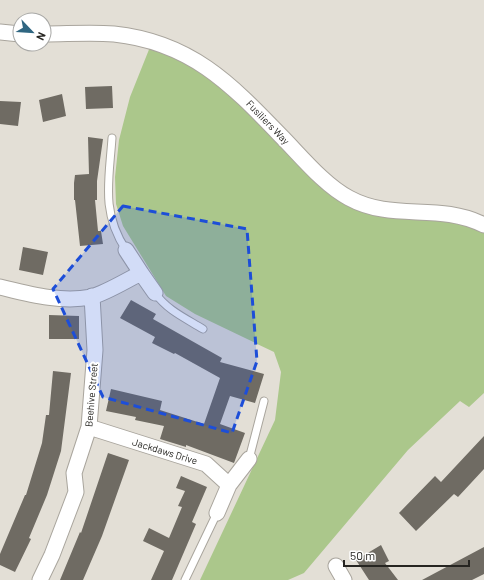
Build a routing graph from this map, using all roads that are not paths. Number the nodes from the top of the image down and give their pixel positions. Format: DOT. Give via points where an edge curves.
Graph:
graph roads {
  1 [pos="0,32"];
  2 [pos="12,33"];
  3 [pos="52,34"];
  4 [pos="112,138"];
  5 [pos="484,225"];
  6 [pos="126,250"];
  7 [pos="141,273"];
  8 [pos="0,287"];
  9 [pos="154,293"];
  10 [pos="92,296"];
  11 [pos="203,329"];
  12 [pos="264,401"];
  13 [pos="89,427"];
  14 [pos="249,458"];
  15 [pos="229,485"];
  16 [pos="217,513"];
  17 [pos="336,566"];
  18 [pos="40,580"];
  19 [pos="184,580"];
  20 [pos="344,580"];
  1 -- 2 [label="street"];
  3 -- 5 [label="street, Fusiliers Way" via="113,34 163,46 213,71 240,92 330,185 348,198 367,207 387,210 457,214"];
  4 -- 6 [label="lane" via="109,177 110,217 116,234"];
  6 -- 7 [label="street"];
  7 -- 9 [label="street"];
  7 -- 10 [label="street"];
  8 -- 10 [label="street" via="43,297"];
  9 -- 11 [label="lane" via="172,311"];
  10 -- 13 [label="street, Beehive Street" via="95,350"];
  12 -- 14 [label="lane"];
  13 -- 15 [label="street, Jackdaws Drive" via="206,464"];
  13 -- 18 [label="street, Beehive Street" via="74,473 76,492"];
  14 -- 15 [label="street"];
  15 -- 16 [label="street"];
  16 -- 19 [label="lane"];
  17 -- 20 [label="street"];
}
